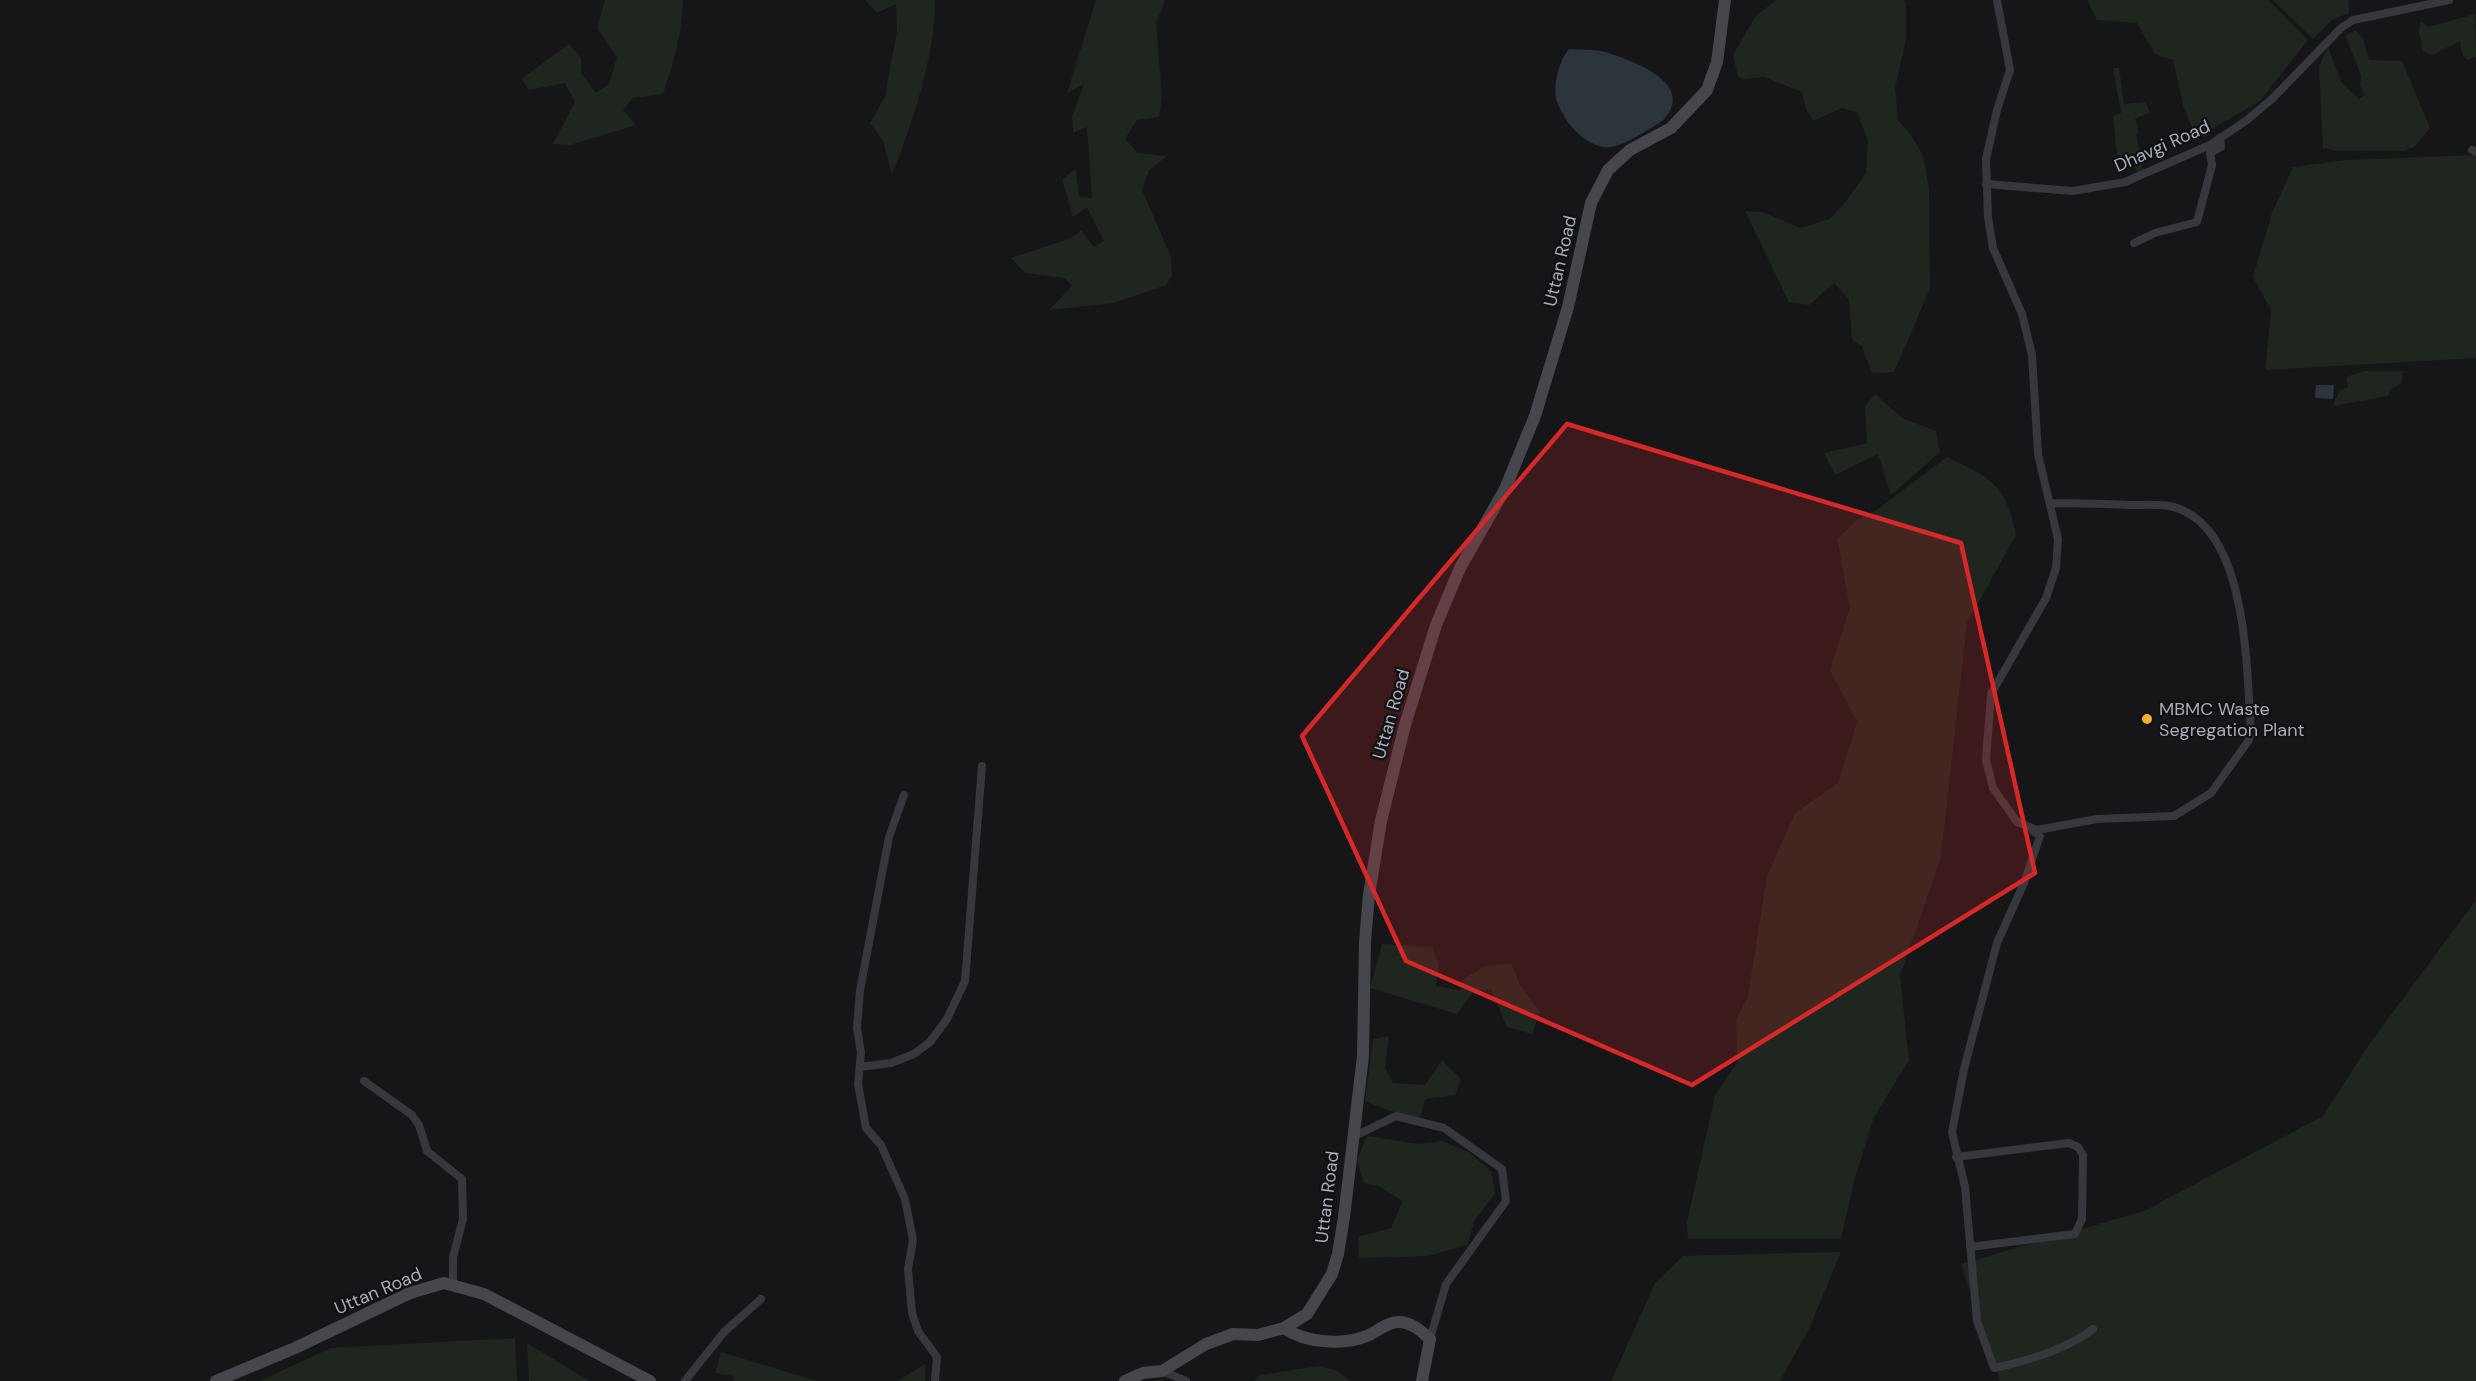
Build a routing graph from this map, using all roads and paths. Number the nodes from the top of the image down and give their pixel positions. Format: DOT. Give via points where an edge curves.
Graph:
graph roads {
  1 [pos="1725,0"];
  2 [pos="1997,0"];
  3 [pos="2449,0"];
  4 [pos="2220,138"];
  5 [pos="1986,184"];
  6 [pos="2134,243"];
  7 [pos="2051,503"];
  8 [pos="982,766"];
  9 [pos="904,795"];
  10 [pos="2025,826"];
  11 [pos="860,1067"];
  12 [pos="364,1081"];
  13 [pos="1353,1137"];
  14 [pos="1956,1157"];
  15 [pos="1970,1247"];
  16 [pos="453,1286"];
  17 [pos="761,1299"];
  18 [pos="1284,1328"];
  19 [pos="2093,1329"];
  20 [pos="1430,1339"];
  21 [pos="1162,1371"];
  22 [pos="216,1381"];
  23 [pos="650,1381"];
  24 [pos="685,1381"];
  25 [pos="935,1381"];
  26 [pos="1125,1381"];
  27 [pos="1186,1381"];
  28 [pos="1422,1381"];
  1 -- 13 [label="main road, Uttan Road" via="1717,62 1707,90 1671,128 1630,150 1608,170 1591,203 1568,307 1535,416 1505,489 1460,568 1436,624 1405,725 1376,853 1365,941 1363,1056"];
  2 -- 5 [label="street" via="2010,70 1986,159"];
  3 -- 4 [label="street, Dhavgi Road" via="2354,20 2341,28 2272,99"];
  4 -- 5 [label="street, Dhavgi Road" via="2125,182 2096,189 2073,191"];
  4 -- 6 [label="street" via="2221,147 2210,153 2212,165 2197,222"];
  5 -- 7 [label="street" via="1993,249 2022,314 2032,355 2038,454 2044,489"];
  7 -- 10 [label="street" via="2058,539 2056,568 2046,598 1991,694 1987,723 1986,760 1993,788 2017,822"];
  7 -- 10 [label="street" via="2169,506 2193,514 2210,532 2239,598 2251,731 2249,740 2211,793 2174,816 2097,819 2047,830"];
  8 -- 11 [label="street" via="965,981 930,1042 891,1063"];
  9 -- 11 [label="street" via="889,837 860,990"];
  10 -- 14 [label="street" via="2040,836 1997,943 1955,1112 1952,1132"];
  11 -- 25 [label="street" via="858,1084 866,1128 880,1145 905,1199 913,1240 908,1269 912,1313 918,1331 937,1358"];
  12 -- 16 [label="street" via="412,1115 428,1151 462,1179 463,1219 453,1257"];
  13 -- 18 [label="main road, Uttan Road" via="1332,1274 1307,1314"];
  13 -- 20 [label="street" via="1396,1116 1444,1128 1502,1169 1506,1202 1446,1284"];
  14 -- 15 [label="street" via="1965,1188"];
  14 -- 15 [label="street" via="2069,1143 2083,1155 2082,1219 2074,1234"];
  15 -- 19 [label="street" via="1977,1321 1994,1368 2031,1359 2082,1338"];
  16 -- 22 [label="main road, Uttan Road" via="444,1283 410,1293"];
  16 -- 23 [label="main road, Uttan Road" via="484,1294"];
  17 -- 24 [label="street" via="724,1332"];
  18 -- 20 [label="main road" via="1302,1338 1346,1340 1364,1337 1398,1322 1416,1328"];
  18 -- 21 [label="main road, Uttan Road" via="1258,1335 1233,1334 1206,1344"];
  20 -- 28 [label="main road"];
  21 -- 26 [label="main road, Uttan Road" via="1143,1373"];
  21 -- 27 [label="street"];
}
